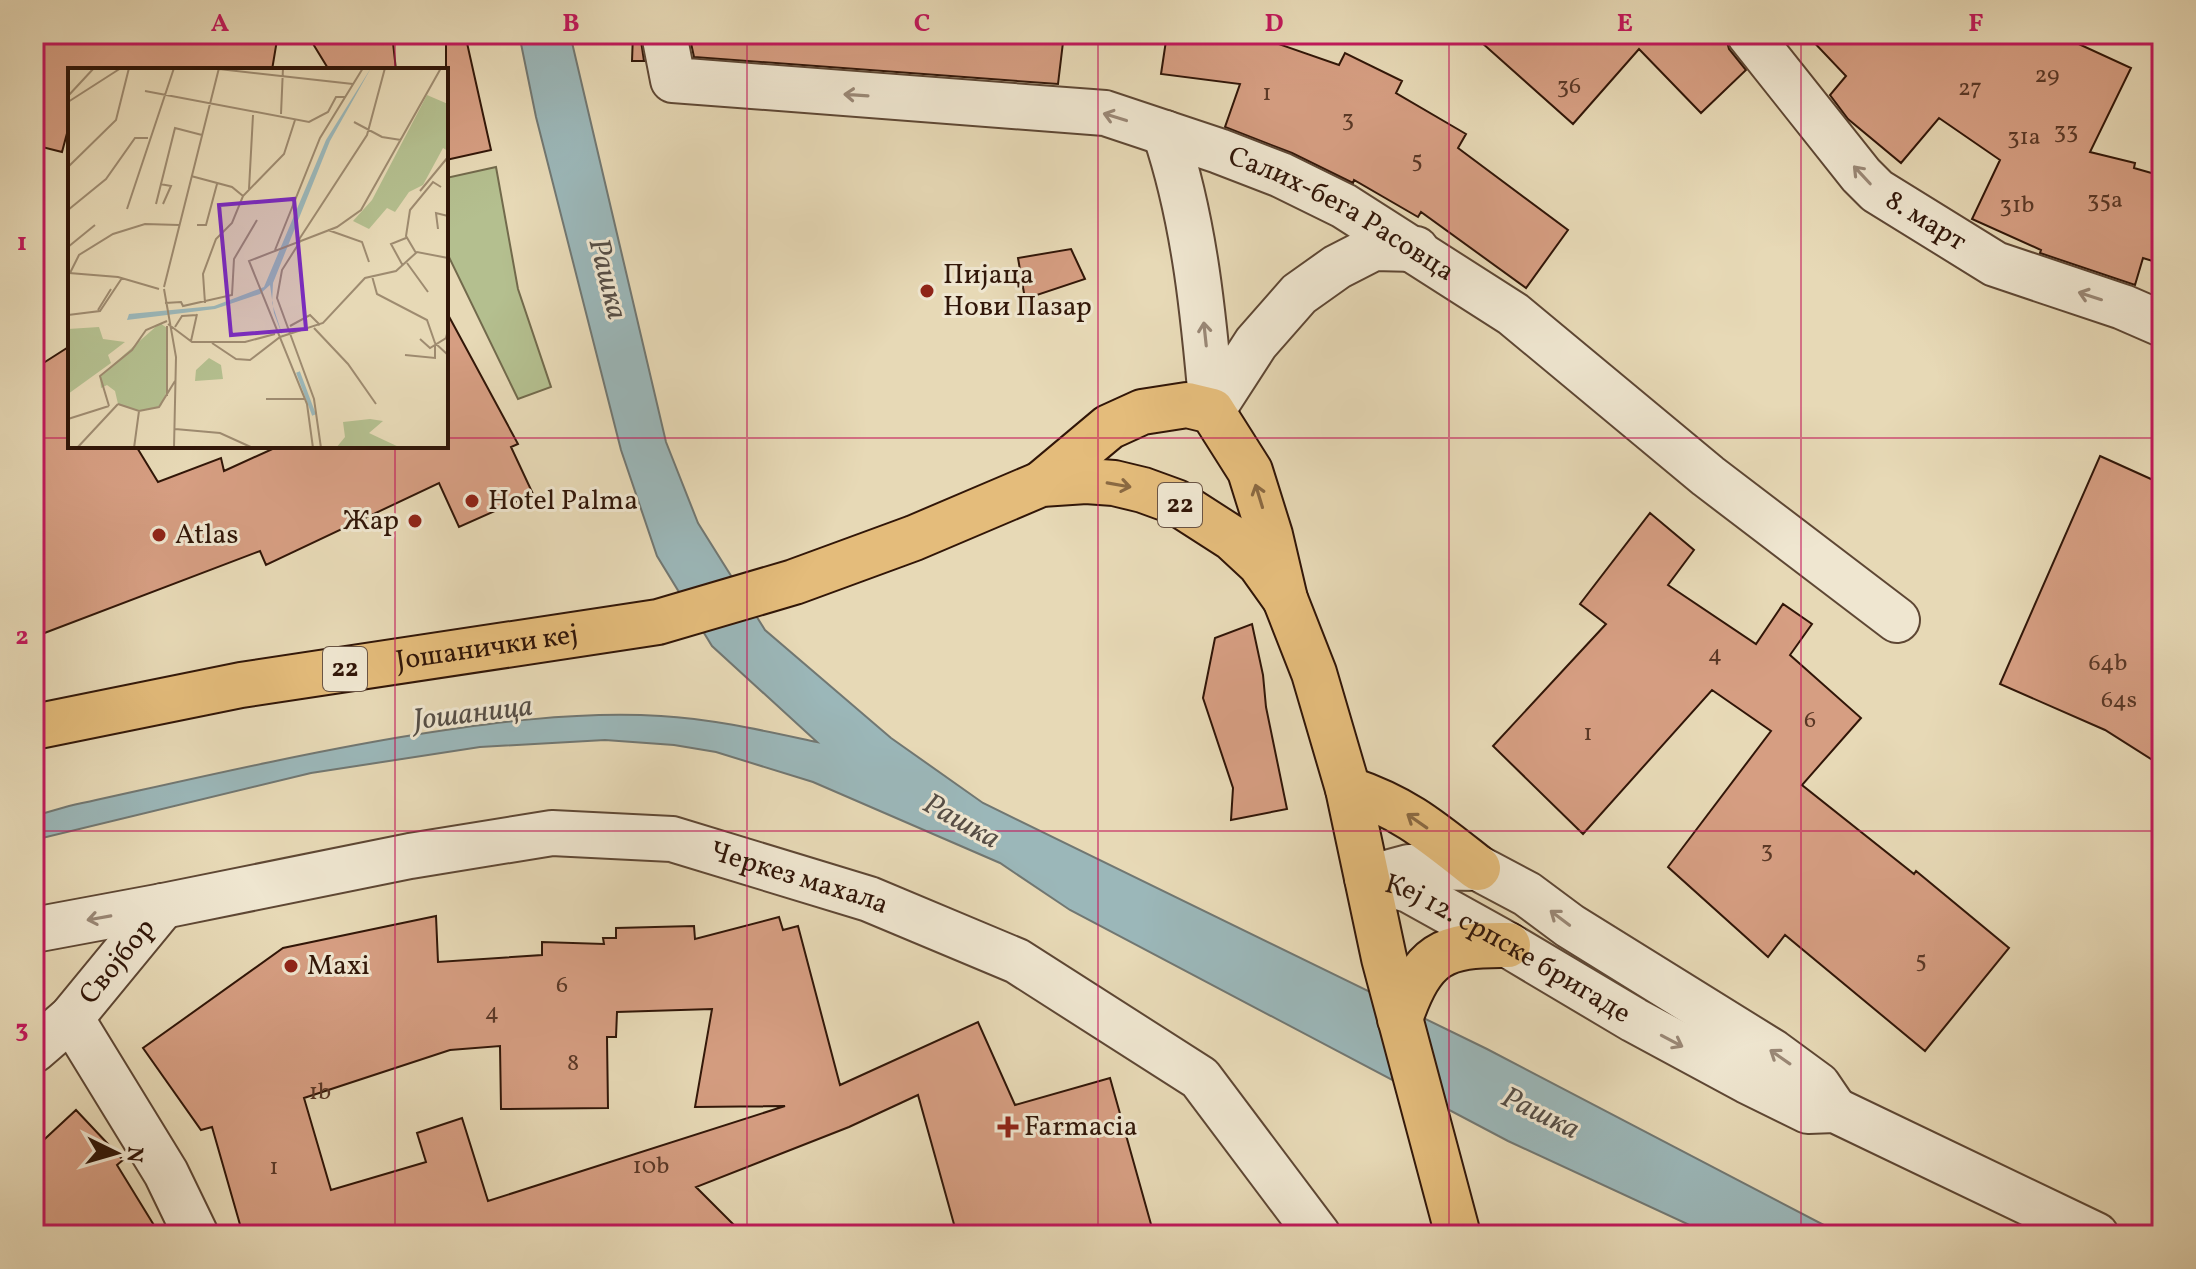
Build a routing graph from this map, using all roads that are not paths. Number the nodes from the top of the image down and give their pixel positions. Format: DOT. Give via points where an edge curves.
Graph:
graph roads {
  1 [pos="664,34"];
  2 [pos="1749,34"];
  3 [pos="1165,133"];
  4 [pos="1416,249"];
  5 [pos="2162,324"];
  6 [pos="1212,411"];
  7 [pos="1041,484"];
  8 [pos="1285,599"];
  9 [pos="1897,620"];
  10 [pos="34,727"];
  11 [pos="1348,789"];
  12 [pos="1478,868"];
  13 [pos="1367,878"];
  14 [pos="163,906"];
  15 [pos="34,930"];
  16 [pos="1508,945"];
  17 [pos="71,1018"];
  18 [pos="1400,1019"];
  19 [pos="34,1050"];
  20 [pos="1835,1110"];
  21 [pos="1452,1215"];
  22 [pos="196,1235"];
  23 [pos="1318,1235"];
  24 [pos="2096,1235"];
  3 -- 1 [label="street, Салих-бега Расовца, one-way" via="1077,109 673,80"];
  5 -- 2 [label="street, 8. март, one-way" via="1995,264 1877,191"];
  3 -- 4 [label="street, Салих-бега Расовца" via="1281,175"];
  6 -- 3 [label="street, one-way" via="1200,292"];
  4 -- 6 [label="street" via="1374,248 1299,294 1256,343"];
  4 -- 9 [label="street, Салих-бега Расовца" via="1513,314 1708,476"];
  6 -- 7 [label="main road, 22" via="1187,405 1142,412 1109,427"];
  8 -- 6 [label="main road, 22, one-way" via="1250,471"];
  7 -- 8 [label="main road, 22, one-way" via="1114,483 1176,502 1232,538 1260,564"];
  7 -- 10 [label="main road, Јошанички кеј / 22" via="794,582 658,622 241,685"];
  8 -- 11 [label="main road, 22" via="1314,673"];
  12 -- 11 [label="main road, one-way" via="1404,812"];
  11 -- 13 [label="main road, 22"];
  12 -- 13 [label="street, Кеј 12. српске бригаде" via="1409,867"];
  20 -- 12 [label="street, Кеј 12. српске бригаде, one-way" via="1818,1085 1773,1052"];
  13 -- 16 [label="street, Кеј 12. српске бригаде" via="1409,890"];
  13 -- 18 [label="main road, 22"];
  14 -- 15 [label="street, Черкез махала, one-way"];
  14 -- 17 [label="street, Својбор"];
  14 -- 23 [label="street, Черкез махала" via="552,833 672,839 869,899 1017,961 1200,1078"];
  16 -- 18 [label="main road" via="1451,948 1436,958 1412,986"];
  16 -- 20 [label="street, Кеј 12. српске бригаде, one-way" via="1747,1081 1808,1111"];
  17 -- 19 [label="street, Својбор"];
  17 -- 22 [label="street, Својбор" via="166,1173"];
  18 -- 21 [label="main road, 22"];
  20 -- 24 [label="street, Кеј 12. српске бригаде"];
}
